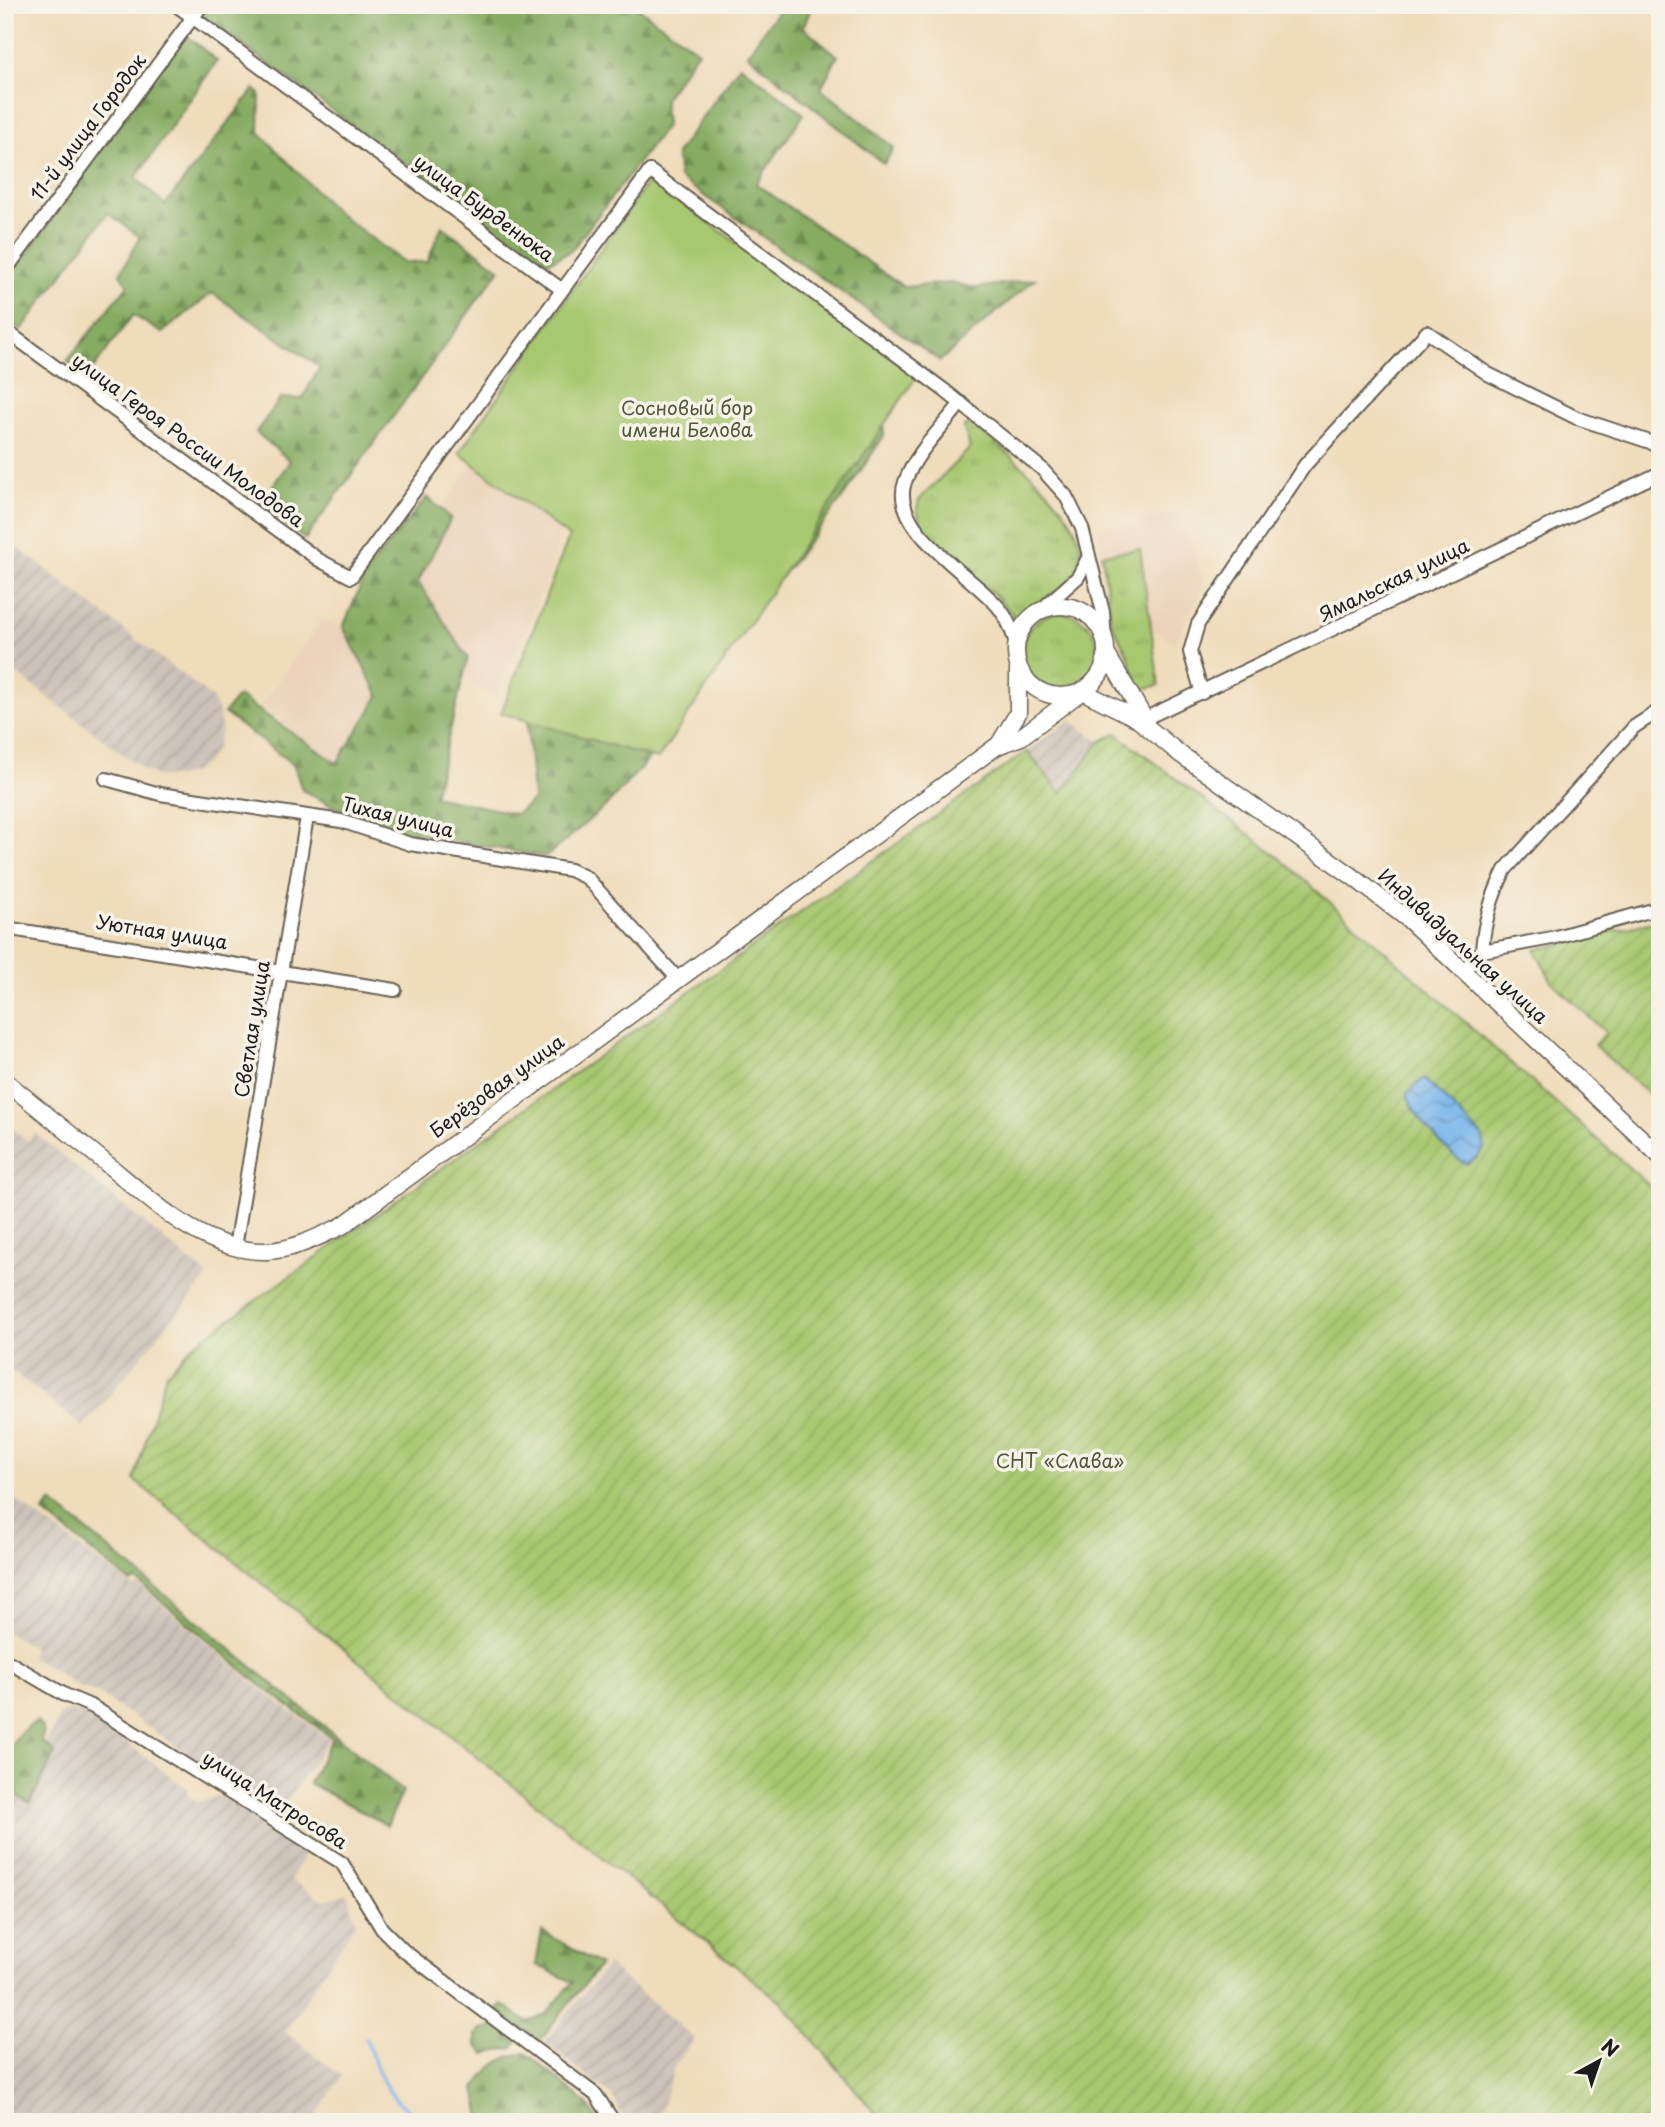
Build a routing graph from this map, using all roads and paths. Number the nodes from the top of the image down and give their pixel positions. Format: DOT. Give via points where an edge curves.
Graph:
graph roads {
  1 [pos="176,5"];
  2 [pos="202,5"];
  3 [pos="193,18"];
  4 [pos="5,271"];
  5 [pos="561,289"];
  6 [pos="5,330"];
  7 [pos="961,403"];
  8 [pos="1660,448"];
  9 [pos="1660,472"];
  10 [pos="1088,558"];
  11 [pos="1042,609"];
  12 [pos="1016,643"];
  13 [pos="1105,646"];
  14 [pos="1017,663"];
  15 [pos="1082,691"];
  16 [pos="1202,693"];
  17 [pos="1660,710"];
  18 [pos="1144,719"];
  19 [pos="1156,734"];
  20 [pos="997,746"];
  21 [pos="106,779"];
  22 [pos="307,817"];
  23 [pos="1660,908"];
  24 [pos="5,928"];
  25 [pos="1482,951"];
  26 [pos="281,970"];
  27 [pos="1464,970"];
  28 [pos="678,979"];
  29 [pos="395,990"];
  30 [pos="5,1081"];
  31 [pos="1660,1156"];
  32 [pos="235,1247"];
  33 [pos="5,1660"];
  34 [pos="614,2122"];
  1 -- 3 [label="street, улица Бурденюка"];
  2 -- 3 [label="street, 11-й улица Городок"];
  3 -- 4 [label="street, 11-й улица Городок"];
  3 -- 5 [label="street, улица Бурденюка"];
  5 -- 6 [label="street, улица Героя России Молодова" via="351,577 319,559"];
  5 -- 7 [label="street, улица Бурденюка" via="650,171"];
  7 -- 10 [label="street" via="1041,468 1066,496 1086,537"];
  7 -- 12 [label="street" via="921,454 904,483 904,500 916,529 1001,610"];
  8 -- 16 [label="street" via="1577,418 1488,374 1427,332 1305,465 1198,624 1191,652"];
  9 -- 16 [label="street, Ямальская улица"];
  10 -- 11 [label="street" via="1078,577"];
  10 -- 13 [label="street" via="1104,612"];
  11 -- 12 [label="main road" via="1030,617"];
  11 -- 13 [label="main road" via="1068,606 1080,610 1091,617"];
  12 -- 14 [label="main road"];
  13 -- 15 [label="main road" via="1099,675"];
  13 -- 18 [label="main road, Индивидуальная улица"];
  14 -- 15 [label="main road" via="1023,676 1043,692 1069,695"];
  14 -- 20 [label="main road, Берёзовая улица" via="1018,713"];
  15 -- 19 [label="main road, Индивидуальная улица" via="1136,718"];
  15 -- 20 [label="main road, Берёзовая улица" via="1021,737"];
  16 -- 18 [label="street, Ямальская улица"];
  17 -- 25 [label="street" via="1634,727 1505,870 1493,893"];
  18 -- 19 [label="main road, Индивидуальная улица"];
  19 -- 27 [label="main road, Индивидуальная улица" via="1352,876"];
  20 -- 28 [label="main road, Берёзовая улица"];
  21 -- 22 [label="street, Тихая улица" via="160,794"];
  22 -- 26 [label="street, Светлая улица"];
  22 -- 28 [label="street, Тихая улица" via="341,821 410,844 570,870 587,878"];
  23 -- 25 [label="street" via="1552,938"];
  24 -- 26 [label="street, Уютная улица"];
  25 -- 27 [label="street"];
  26 -- 29 [label="street, Уютная улица"];
  26 -- 32 [label="street, Светлая улица"];
  27 -- 31 [label="main road, Индивидуальная улица"];
  28 -- 32 [label="main road, Берёзовая улица" via="342,1226 292,1248"];
  30 -- 32 [label="main road, Берёзовая улица" via="172,1217"];
  33 -- 34 [label="street, улица Матросова" via="93,1707 342,1863 382,1929 404,1951 596,2095"];
}
